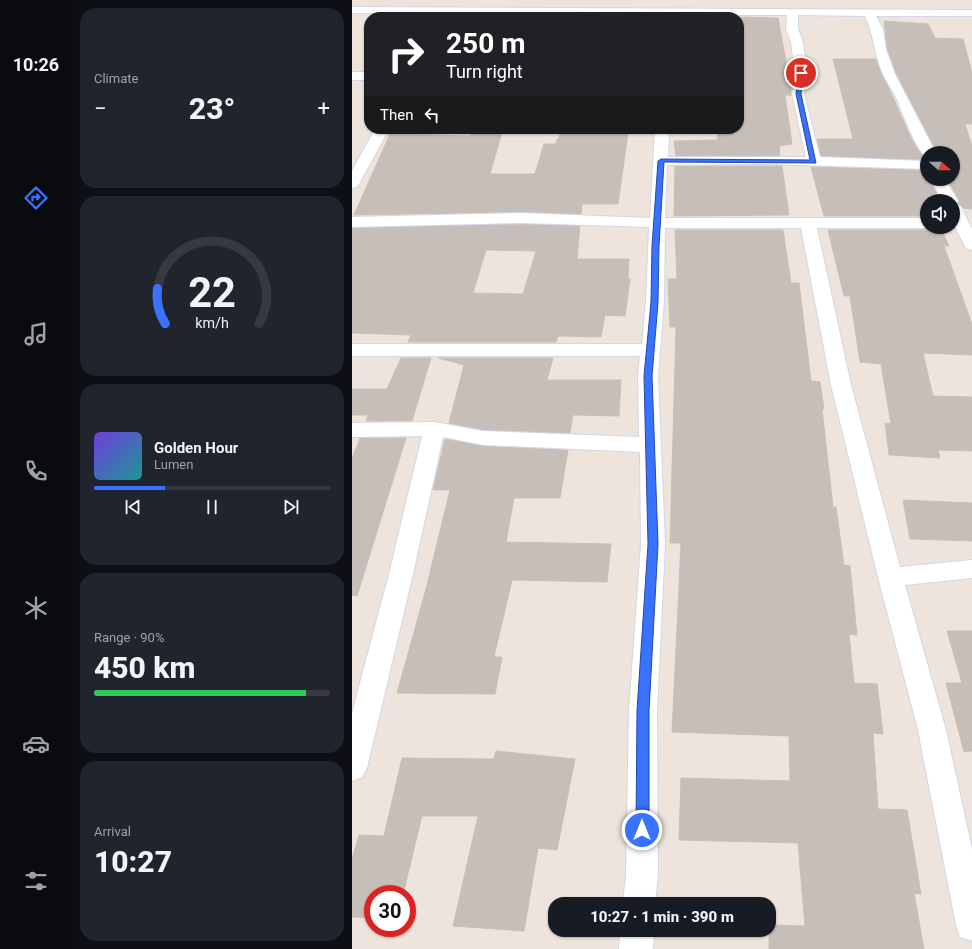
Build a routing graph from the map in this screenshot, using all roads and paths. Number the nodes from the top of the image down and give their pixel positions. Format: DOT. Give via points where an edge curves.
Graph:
graph roads {
  1 [pos="509,0"];
  2 [pos="766,0"];
  3 [pos="352,10"];
  4 [pos="791,11"];
  5 [pos="398,12"];
  6 [pos="493,12"];
  7 [pos="744,13"];
  8 [pos="770,13"];
  9 [pos="869,13"];
  10 [pos="972,13"];
  11 [pos="352,76"];
  12 [pos="364,76"];
  13 [pos="379,134"];
  14 [pos="662,134"];
  15 [pos="925,146"];
  16 [pos="661,161"];
  17 [pos="814,162"];
  18 [pos="920,165"];
  19 [pos="352,184"];
  20 [pos="352,222"];
  21 [pos="962,222"];
  22 [pos="657,223"];
  23 [pos="808,223"];
  24 [pos="920,223"];
  25 [pos="972,245"];
  26 [pos="352,350"];
  27 [pos="650,350"];
  28 [pos="434,429"];
  29 [pos="352,430"];
  30 [pos="650,445"];
  31 [pos="972,569"];
  32 [pos="890,577"];
  33 [pos="352,768"];
  34 [pos="640,897"];
  35 [pos="972,925"];
  36 [pos="637,937"];
  37 [pos="636,949"];
  1 -- 6 [label="street"];
  2 -- 8 [label="street"];
  3 -- 5 [label="street"];
  4 -- 8 [label="street"];
  4 -- 9 [label="street"];
  4 -- 17 [label="street" via="801,73 798,94"];
  7 -- 8 [label="street"];
  9 -- 10 [label="street"];
  9 -- 15 [label="street" via="877,29 880,49 889,74"];
  11 -- 12 [label="street"];
  13 -- 19 [label="street"];
  14 -- 16 [label="street"];
  16 -- 17 [label="street"];
  16 -- 22 [label="street"];
  17 -- 18 [label="street"];
  20 -- 22 [label="street" via="522,218"];
  21 -- 25 [label="street"];
  22 -- 23 [label="street"];
  22 -- 27 [label="street" via="655,302"];
  23 -- 24 [label="street"];
  23 -- 32 [label="street" via="841,385"];
  26 -- 27 [label="street"];
  27 -- 30 [label="street"];
  28 -- 29 [label="street"];
  28 -- 30 [label="street" via="483,438"];
  28 -- 33 [label="street" via="401,574"];
  30 -- 34 [label="street" via="653,544 643,711"];
  31 -- 32 [label="street"];
  32 -- 35 [label="street" via="932,730"];
  36 -- 37 [label="street"];
}
